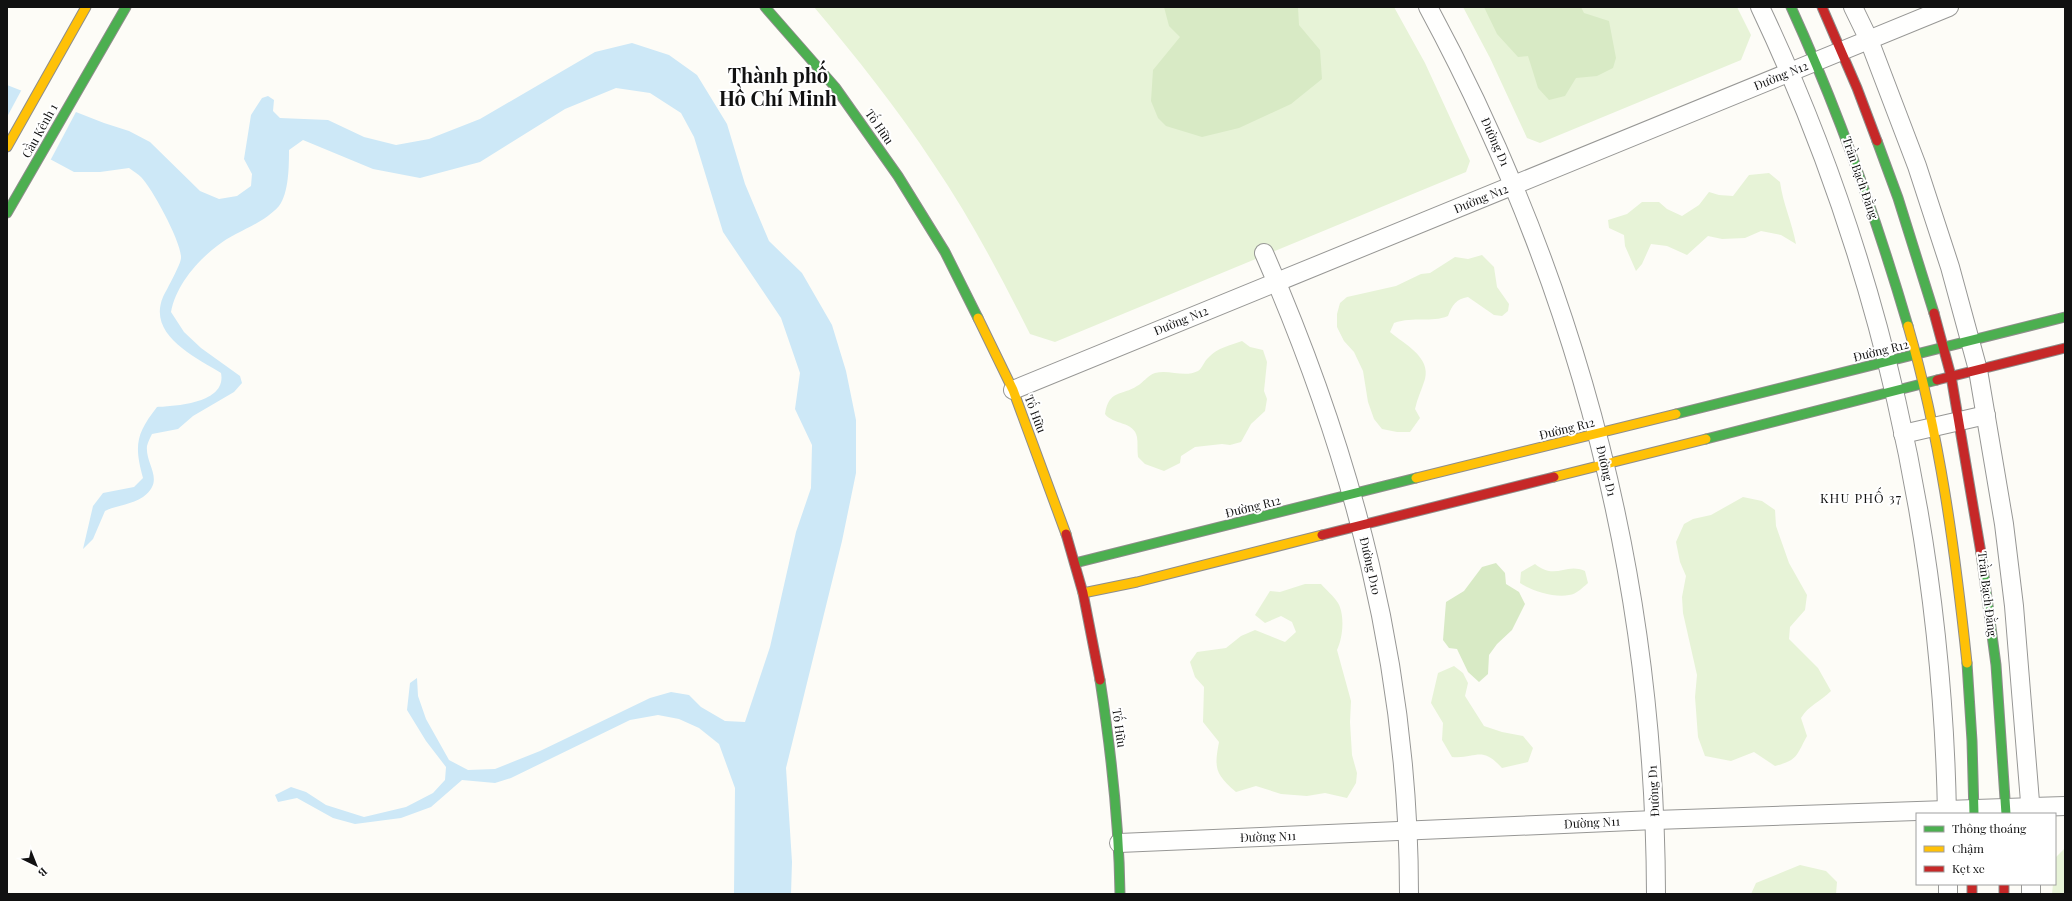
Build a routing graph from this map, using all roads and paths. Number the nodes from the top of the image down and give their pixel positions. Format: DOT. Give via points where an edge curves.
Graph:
graph roads {
  1 [pos="86,7"];
  2 [pos="126,7"];
  3 [pos="764,7"];
  4 [pos="1428,7"];
  5 [pos="1760,7"];
  6 [pos="1791,7"];
  7 [pos="1822,7"];
  8 [pos="1854,7"];
  9 [pos="1949,7"];
  10 [pos="1869,40"];
  11 [pos="1842,52"];
  12 [pos="1816,62"];
  13 [pos="1790,73"];
  14 [pos="7,147"];
  15 [pos="1514,186"];
  16 [pos="7,213"];
  17 [pos="1264,253"];
  18 [pos="1277,282"];
  19 [pos="2065,318"];
  20 [pos="1971,341"];
  21 [pos="1944,348"];
  22 [pos="2065,348"];
  23 [pos="1916,354"];
  24 [pos="1888,362"];
  25 [pos="1978,370"];
  26 [pos="1951,376"];
  27 [pos="1923,383"];
  28 [pos="1013,390"];
  29 [pos="1894,390"];
  30 [pos="1984,408"];
  31 [pos="1931,420"];
  32 [pos="1960,420"];
  33 [pos="1902,427"];
  34 [pos="1597,434"];
  35 [pos="1605,464"];
  36 [pos="1353,494"];
  37 [pos="1361,525"];
  38 [pos="1075,564"];
  39 [pos="1083,594"];
  40 [pos="2065,806"];
  41 [pos="1974,811"];
  42 [pos="2006,811"];
  43 [pos="2031,811"];
  44 [pos="1947,812"];
  45 [pos="1655,820"];
  46 [pos="1409,831"];
  47 [pos="1118,843"];
  48 [pos="1120,894"];
  49 [pos="1409,894"];
  50 [pos="1656,894"];
  1 -- 14 [label="main road, Cầu Kênh 1"];
  2 -- 16 [label="main road, Cầu Kênh 1"];
  3 -- 28 [label="main road, Tố Hữu" via="835,87 898,176 965,290"];
  4 -- 15 [label="street, Đường D1" via="1469,86"];
  5 -- 13 [label="street"];
  6 -- 12 [label="main road, Trần Bạch Đằng"];
  7 -- 11 [label="main road"];
  8 -- 10 [label="street, Trần Bạch Đằng"];
  9 -- 10 [label="street, Đường N12"];
  10 -- 11 [label="street, Đường N12"];
  10 -- 20 [label="street, Trần Bạch Đằng" via="1920,173"];
  11 -- 12 [label="street, Đường N12"];
  11 -- 21 [label="main road" via="1898,198"];
  12 -- 13 [label="street, Đường N12"];
  12 -- 23 [label="main road, Trần Bạch Đằng" via="1868,200"];
  13 -- 15 [label="street, Đường N12"];
  13 -- 24 [label="street" via="1848,224"];
  15 -- 18 [label="street, Đường N12"];
  15 -- 34 [label="street, Đường D1" via="1543,259 1573,348"];
  17 -- 18 [label="street, Đường D10"];
  18 -- 28 [label="street, Đường N12"];
  18 -- 36 [label="street, Đường D10" via="1317,384"];
  19 -- 20 [label="main road, Đường R12"];
  20 -- 21 [label="main road, Đường R12"];
  20 -- 25 [label="street, Trần Bạch Đằng"];
  21 -- 23 [label="main road, Đường R12"];
  21 -- 26 [label="main road, Trần Bạch Đằng"];
  22 -- 25 [label="main road"];
  23 -- 24 [label="main road, Đường R12"];
  23 -- 27 [label="main road, Trần Bạch Đằng"];
  24 -- 29 [label="street"];
  24 -- 34 [label="main road, Đường R12"];
  25 -- 26 [label="main road"];
  25 -- 30 [label="street, Trần Bạch Đằng"];
  26 -- 27 [label="main road"];
  26 -- 32 [label="main road, Trần Bạch Đằng"];
  27 -- 29 [label="main road"];
  27 -- 31 [label="main road"];
  28 -- 38 [label="main road, Tố Hữu" via="1064,525"];
  29 -- 33 [label="street"];
  29 -- 35 [label="main road"];
  30 -- 32 [label="street"];
  30 -- 43 [label="street, Trần Bạch Đằng" via="2004,524 2014,606"];
  31 -- 32 [label="street"];
  31 -- 33 [label="street"];
  31 -- 41 [label="main road" via="1957,578 1967,666"];
  32 -- 42 [label="main road, Trần Bạch Đằng" via="1984,569 1996,665"];
  33 -- 44 [label="street" via="1920,519 1935,624 1945,727"];
  34 -- 35 [label="street, Đường D1"];
  34 -- 36 [label="main road, Đường R12"];
  35 -- 37 [label="main road"];
  35 -- 45 [label="street, Đường D1" via="1628,575 1648,706"];
  36 -- 37 [label="street, Đường D10"];
  36 -- 38 [label="main road, Đường R12"];
  37 -- 39 [label="main road"];
  37 -- 46 [label="street, Đường D10" via="1394,690"];
  38 -- 39 [label="main road, Tố Hữu"];
  39 -- 47 [label="main road, Tố Hữu" via="1109,737"];
  40 -- 43 [label="street, Đường N11"];
  41 -- 42 [label="street, Đường N11"];
  41 -- 44 [label="street, Đường N11"];
  42 -- 43 [label="street, Đường N11"];
  44 -- 45 [label="street, Đường N11"];
  45 -- 46 [label="street, Đường N11"];
  45 -- 50 [label="street, Đường D1"];
  46 -- 47 [label="street, Đường N11"];
  46 -- 49 [label="street, Đường D10"];
  47 -- 48 [label="main road, Tố Hữu"];
}
